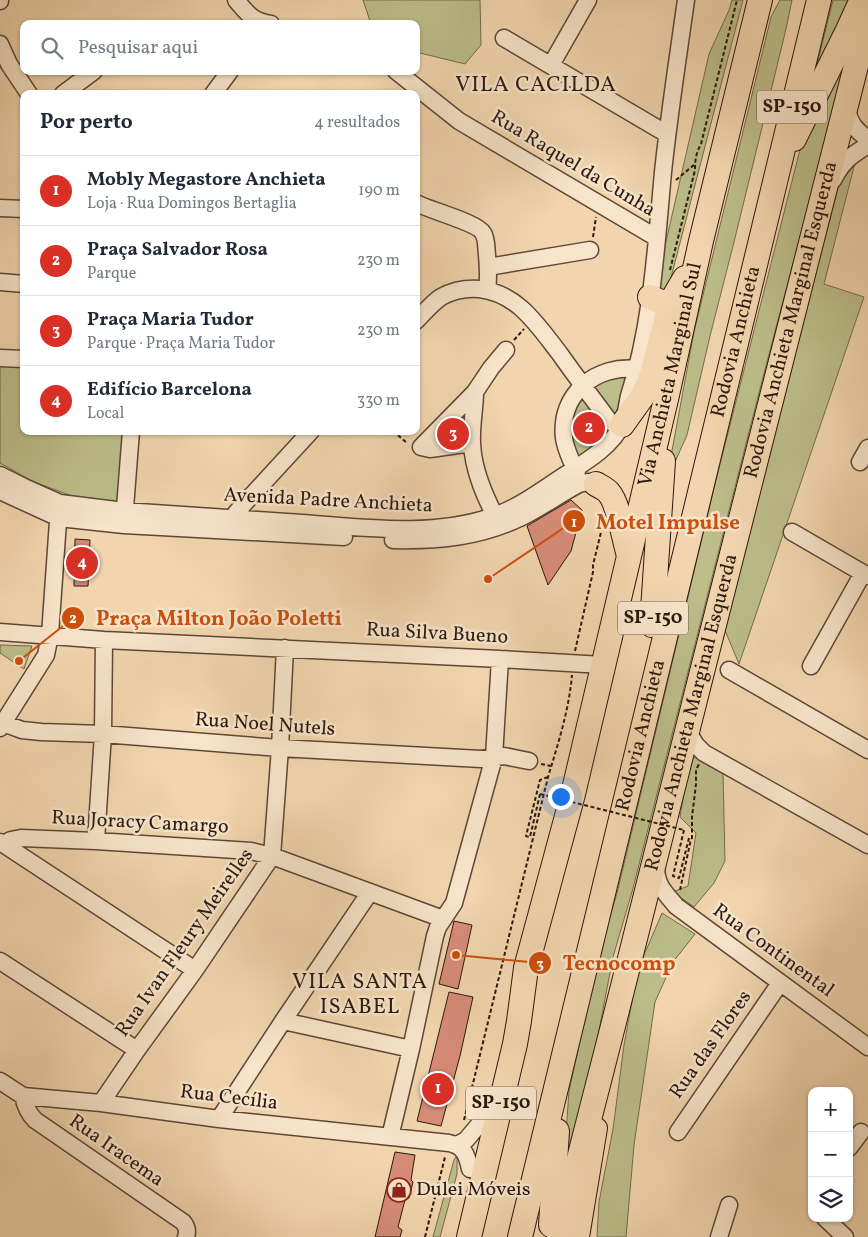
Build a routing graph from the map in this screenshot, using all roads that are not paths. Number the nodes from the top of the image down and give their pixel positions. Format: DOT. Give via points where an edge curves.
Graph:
graph roads {
  1 [pos="236,0"];
  2 [pos="588,0"];
  3 [pos="686,0"];
  4 [pos="760,0"];
  5 [pos="802,0"];
  6 [pos="819,0"];
  7 [pos="862,0"];
  8 [pos="868,13"];
  9 [pos="258,20"];
  10 [pos="504,38"];
  11 [pos="0,44"];
  12 [pos="551,65"];
  13 [pos="89,75"];
  14 [pos="227,75"];
  15 [pos="398,75"];
  16 [pos="405,88"];
  17 [pos="26,90"];
  18 [pos="68,90"];
  19 [pos="216,90"];
  20 [pos="420,97"];
  21 [pos="845,106"];
  22 [pos="667,134"];
  23 [pos="868,139"];
  24 [pos="868,145"];
  25 [pos="820,204"];
  26 [pos="420,205"];
  27 [pos="0,208"];
  28 [pos="20,209"];
  29 [pos="767,214"];
  30 [pos="657,238"];
  31 [pos="590,250"];
  32 [pos="699,250"];
  33 [pos="488,267"];
  34 [pos="0,282"];
  35 [pos="20,284"];
  36 [pos="486,290"];
  37 [pos="660,300"];
  38 [pos="420,317"];
  39 [pos="506,350"];
  40 [pos="0,358"];
  41 [pos="20,359"];
  42 [pos="638,369"];
  43 [pos="583,385"];
  44 [pos="475,392"];
  45 [pos="668,394"];
  46 [pos="612,434"];
  47 [pos="131,435"];
  48 [pos="307,435"];
  49 [pos="472,443"];
  50 [pos="868,448"];
  51 [pos="860,462"];
  52 [pos="576,468"];
  53 [pos="0,475"];
  54 [pos="596,484"];
  55 [pos="0,491"];
  56 [pos="561,494"];
  57 [pos="59,510"];
  58 [pos="124,518"];
  59 [pos="498,521"];
  60 [pos="233,525"];
  61 [pos="792,532"];
  62 [pos="629,555"];
  63 [pos="866,574"];
  64 [pos="652,625"];
  65 [pos="0,632"];
  66 [pos="50,635"];
  67 [pos="104,640"];
  68 [pos="285,648"];
  69 [pos="500,659"];
  70 [pos="603,665"];
  71 [pos="811,666"];
  72 [pos="729,670"];
  73 [pos="1,725"];
  74 [pos="687,730"];
  75 [pos="103,734"];
  76 [pos="280,748"];
  77 [pos="868,750"];
  78 [pos="706,754"];
  79 [pos="494,757"];
  80 [pos="680,760"];
  81 [pos="528,761"];
  82 [pos="96,841"];
  83 [pos="2,843"];
  84 [pos="868,845"];
  85 [pos="656,853"];
  86 [pos="272,856"];
  87 [pos="370,892"];
  88 [pos="676,906"];
  89 [pos="444,919"];
  90 [pos="633,945"];
  91 [pos="0,961"];
  92 [pos="526,968"];
  93 [pos="195,970"];
  94 [pos="780,983"];
  95 [pos="283,1021"];
  96 [pos="613,1026"];
  97 [pos="868,1047"];
  98 [pos="411,1049"];
  99 [pos="137,1050"];
  100 [pos="562,1064"];
  101 [pos="0,1081"];
  102 [pos="23,1096"];
  103 [pos="101,1103"];
  104 [pos="219,1119"];
  105 [pos="482,1121"];
  106 [pos="678,1132"];
  107 [pos="861,1132"];
  108 [pos="390,1137"];
  109 [pos="853,1143"];
  110 [pos="453,1144"];
  111 [pos="470,1169"];
  112 [pos="729,1205"];
  113 [pos="829,1222"];
  114 [pos="186,1237"];
  115 [pos="453,1237"];
  116 [pos="469,1237"];
  117 [pos="504,1237"];
  118 [pos="520,1237"];
  119 [pos="550,1237"];
  120 [pos="559,1237"];
  121 [pos="579,1237"];
  122 [pos="719,1237"];
  123 [pos="845,1237"];
  1 -- 9 [label="street"];
  2 -- 12 [label="street"];
  3 -- 22 [label="street"];
  4 -- 32 [label="highway, SP-150"];
  5 -- 64 [label="highway, Rodovia Anchieta / SP-150"];
  6 -- 29 [label="highway, Rodovia Anchieta / SP-150"];
  7 -- 29 [label="highway" via="797,132"];
  8 -- 21 [label="highway, Rodovia Anchieta Marginal Esquerda / SP-150"];
  10 -- 12 [label="street"];
  11 -- 17 [label="street"];
  12 -- 22 [label="street"];
  13 -- 18 [label="street"];
  14 -- 19 [label="street"];
  15 -- 16 [label="street, Rua Raquel da Cunha"];
  20 -- 30 [label="street, Rua Raquel da Cunha"];
  21 -- 23 [label="street" via="854,128"];
  21 -- 25 [label="highway, Rodovia Anchieta Marginal Esquerda / SP-150"];
  22 -- 30 [label="street"];
  24 -- 25 [label="street" via="843,163"];
  25 -- 74 [label="highway, Rodovia Anchieta Marginal Esquerda / SP-150"];
  26 -- 33 [label="street" via="481,229 486,240"];
  27 -- 28 [label="street"];
  29 -- 100 [label="highway, Rodovia Anchieta / SP-150"];
  30 -- 37 [label="street"];
  31 -- 33 [label="street"];
  32 -- 37 [label="highway" via="680,284"];
  32 -- 45 [label="highway, Via Anchieta Marginal Sul / SP-150"];
  33 -- 36 [label="street"];
  34 -- 35 [label="street"];
  36 -- 38 [label="street" via="469,289 446,295"];
  36 -- 43 [label="street" via="522,308"];
  37 -- 42 [label="street"];
  37 -- 46 [label="highway" via="651,378 642,397"];
  39 -- 44 [label="street"];
  40 -- 41 [label="street"];
  42 -- 43 [label="street" via="611,370"];
  42 -- 46 [label="street" via="626,408"];
  43 -- 46 [label="street"];
  43 -- 52 [label="street" via="568,406 564,431 567,450"];
  44 -- 49 [label="street"];
  44 -- 49 [label="street" via="421,447 430,450"];
  45 -- 62 [label="highway, Via Anchieta Marginal Sul / SP-150"];
  45 -- 64 [label="highway"];
  46 -- 52 [label="street, Avenida Padre Anchieta"];
  46 -- 54 [label="street" via="607,451 593,472"];
  47 -- 58 [label="street"];
  48 -- 60 [label="street" via="242,506"];
  49 -- 59 [label="street" via="479,476"];
  50 -- 51 [label="street"];
  52 -- 56 [label="street" via="576,475"];
  52 -- 59 [label="street, Avenida Padre Anchieta"];
  53 -- 57 [label="street, Avenida Padre Anchieta"];
  54 -- 56 [label="street, Avenida Padre Anchieta" via="582,483"];
  54 -- 62 [label="highway" via="614,501"];
  55 -- 57 [label="street, Avenida Padre Anchieta"];
  56 -- 59 [label="street, Avenida Padre Anchieta" via="530,513"];
  57 -- 58 [label="street, Avenida Padre Anchieta"];
  57 -- 66 [label="street"];
  58 -- 60 [label="street, Avenida Padre Anchieta"];
  59 -- 60 [label="street, Avenida Padre Anchieta" via="409,529"];
  61 -- 63 [label="street"];
  62 -- 70 [label="highway, Via Anchieta Marginal Sul / SP-150"];
  63 -- 71 [label="street"];
  64 -- 117 [label="highway, Rodovia Anchieta / SP-150"];
  65 -- 66 [label="street, Rua Silva Bueno"];
  66 -- 67 [label="street, Rua Silva Bueno"];
  66 -- 73 [label="street" via="46,655"];
  67 -- 68 [label="street, Rua Silva Bueno"];
  67 -- 75 [label="street"];
  68 -- 69 [label="street, Rua Silva Bueno"];
  68 -- 76 [label="street, Rua Ivan Fleury Meirelles"];
  69 -- 70 [label="street, Rua Silva Bueno"];
  69 -- 79 [label="street"];
  70 -- 92 [label="highway, Via Anchieta Marginal Sul / SP-150" via="573,794"];
  72 -- 77 [label="street"];
  73 -- 75 [label="street, Rua Noel Nutels" via="41,732"];
  74 -- 78 [label="street"];
  74 -- 80 [label="highway, Rodovia Anchieta Marginal Esquerda / SP-150"];
  75 -- 76 [label="street, Rua Noel Nutels"];
  75 -- 82 [label="street"];
  76 -- 79 [label="street, Rua Noel Nutels" via="481,759"];
  76 -- 86 [label="street, Rua Ivan Fleury Meirelles"];
  78 -- 80 [label="street" via="694,753"];
  78 -- 84 [label="street"];
  79 -- 81 [label="street, Rua Noel Nutels"];
  79 -- 89 [label="street" via="454,903"];
  80 -- 85 [label="highway, Rodovia Anchieta Marginal Esquerda / SP-150"];
  82 -- 83 [label="street, Rua Joracy Camargo" via="21,838"];
  82 -- 86 [label="street, Rua Joracy Camargo" via="251,851"];
  83 -- 93 [label="street"];
  85 -- 88 [label="street, Rua Continental" via="657,880"];
  85 -- 90 [label="highway, Rodovia Anchieta Marginal Esquerda / SP-150"];
  86 -- 87 [label="street, Rua Joracy Camargo"];
  86 -- 93 [label="street, Rua Ivan Fleury Meirelles"];
  87 -- 89 [label="street, Rua Joracy Camargo"];
  87 -- 95 [label="street"];
  88 -- 90 [label="street" via="662,903 650,910"];
  88 -- 94 [label="street, Rua Continental"];
  89 -- 98 [label="street" via="435,936"];
  90 -- 96 [label="highway, Rodovia Anchieta Marginal Esquerda / SP-150"];
  91 -- 99 [label="street"];
  92 -- 105 [label="highway" via="499,1042"];
  92 -- 116 [label="highway, Via Anchieta Marginal Sul / SP-150" via="515,1044"];
  93 -- 99 [label="street, Rua Ivan Fleury Meirelles"];
  94 -- 97 [label="street, Rua Continental"];
  94 -- 106 [label="street, Rua das Flores"];
  95 -- 98 [label="street"];
  95 -- 104 [label="street"];
  96 -- 120 [label="highway, Rodovia Anchieta Marginal Esquerda / SP-150"];
  96 -- 121 [label="main road"];
  98 -- 108 [label="street"];
  99 -- 103 [label="street, Rua Ivan Fleury Meirelles"];
  100 -- 118 [label="highway, Rodovia Anchieta / SP-150"];
  100 -- 119 [label="highway"];
  101 -- 102 [label="street, Rua Cecília"];
  102 -- 103 [label="street, Rua Cecília"];
  102 -- 114 [label="street, Rua Iracema" via="26,1108 35,1120 183,1222 188,1231"];
  103 -- 104 [label="street, Rua Cecília"];
  104 -- 108 [label="street, Rua Cecília"];
  105 -- 110 [label="street" via="466,1140"];
  105 -- 111 [label="highway"];
  107 -- 109 [label="street"];
  108 -- 110 [label="street, Rua Cecília"];
  110 -- 111 [label="street" via="462,1149"];
  111 -- 115 [label="highway"];
  112 -- 122 [label="street"];
  113 -- 123 [label="street"];
}
